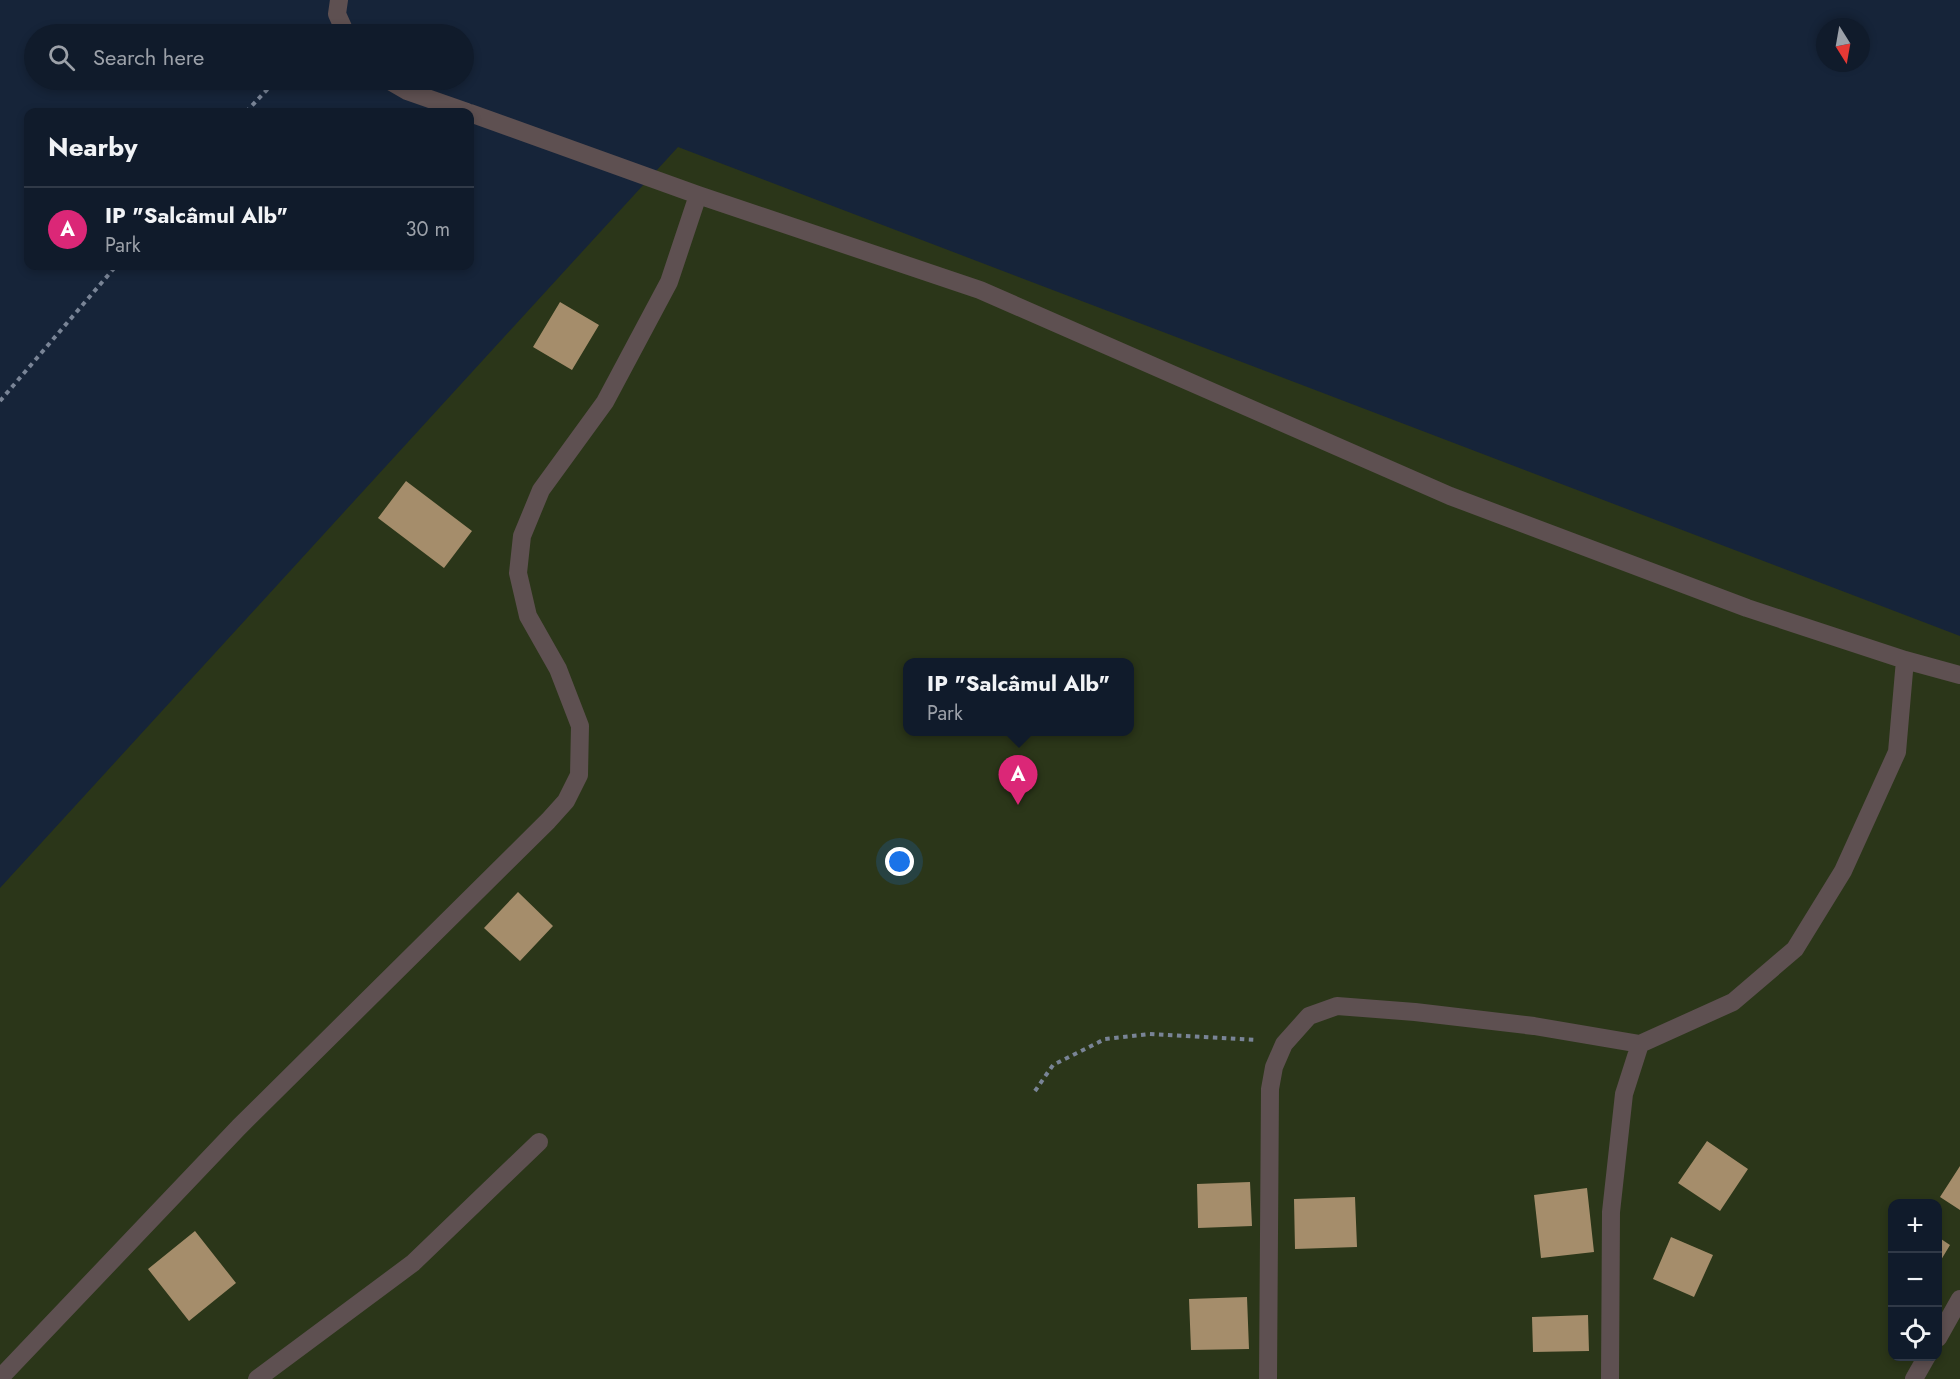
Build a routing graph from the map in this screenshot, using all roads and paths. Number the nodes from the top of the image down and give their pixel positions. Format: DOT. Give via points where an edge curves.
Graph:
graph roads {
  1 [pos="339,0"];
  2 [pos="342,24"];
  3 [pos="267,90"];
  4 [pos="405,90"];
  5 [pos="250,108"];
  6 [pos="455,108"];
  7 [pos="474,115"];
  8 [pos="698,195"];
  9 [pos="113,270"];
  10 [pos="0,401"];
  11 [pos="1905,660"];
  12 [pos="1960,675"];
  13 [pos="1284,1044"];
  14 [pos="1640,1044"];
  15 [pos="1035,1091"];
  16 [pos="539,1142"];
  17 [pos="1960,1299"];
  18 [pos="1942,1331"];
  19 [pos="1924,1361"];
  20 [pos="0,1378"];
  21 [pos="257,1379"];
  22 [pos="1268,1379"];
  23 [pos="1610,1379"];
  24 [pos="1914,1379"];
  1 -- 2 [label="street" via="337,14"];
  3 -- 5 [label="path"];
  4 -- 6 [label="street"];
  7 -- 8 [label="street"];
  8 -- 11 [label="street" via="981,290 1450,496 1747,608"];
  8 -- 20 [label="street" via="669,282 605,402 541,490 522,536 518,573 528,616 558,669 580,726 579,775 566,801 239,1127"];
  9 -- 10 [label="path"];
  11 -- 12 [label="street"];
  11 -- 14 [label="street" via="1898,752 1843,871 1795,949 1733,1002"];
  13 -- 14 [label="street" via="1309,1016 1337,1006 1522,1025"];
  13 -- 15 [label="path" via="1149,1034 1105,1039 1053,1065"];
  13 -- 22 [label="street" via="1270,1089"];
  14 -- 23 [label="street" via="1624,1094 1611,1212"];
  16 -- 21 [label="street" via="412,1263"];
  17 -- 18 [label="street"];
  19 -- 24 [label="street"];
}
